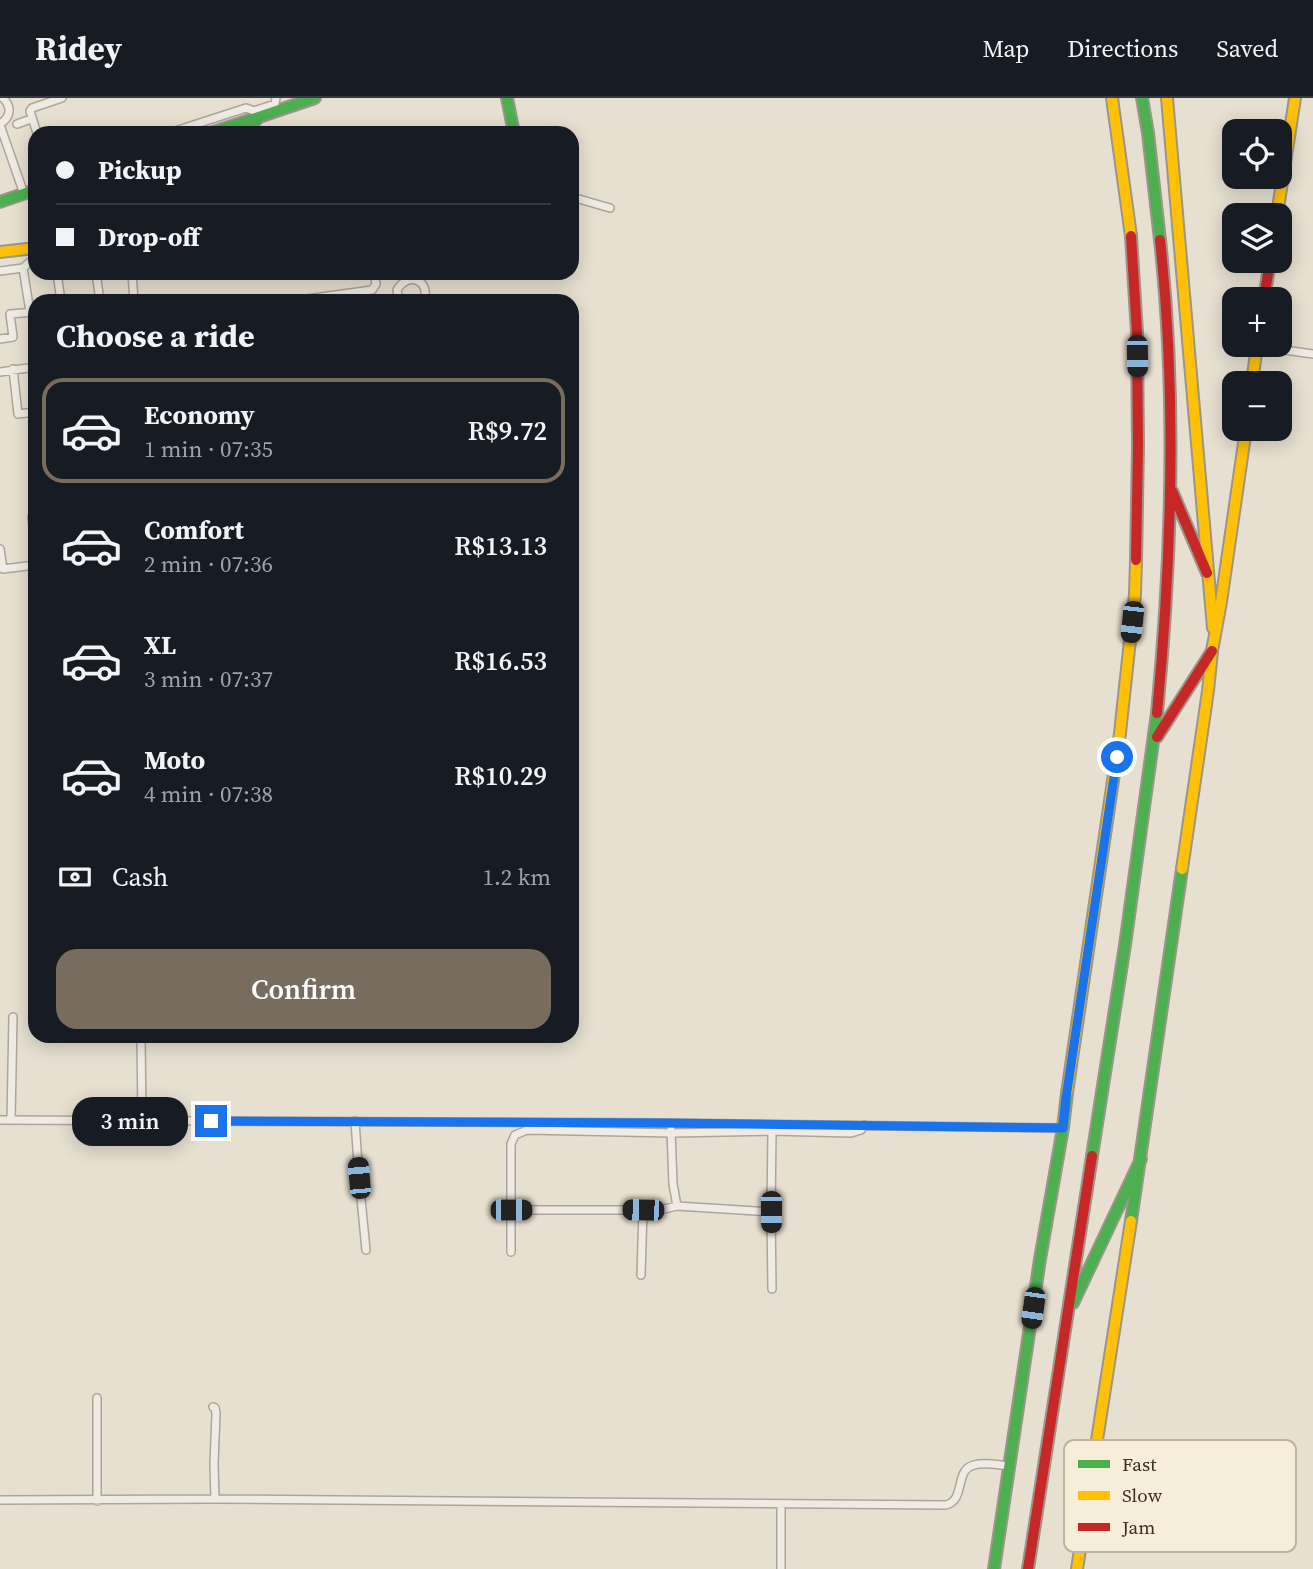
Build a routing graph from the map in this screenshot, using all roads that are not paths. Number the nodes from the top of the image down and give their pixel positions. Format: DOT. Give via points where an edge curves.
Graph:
graph roads {
  1 [pos="62,98"];
  2 [pos="276,98"];
  3 [pos="315,98"];
  4 [pos="507,98"];
  5 [pos="1112,98"];
  6 [pos="1142,98"];
  7 [pos="1152,98"];
  8 [pos="1167,98"];
  9 [pos="1295,98"];
  10 [pos="7,99"];
  11 [pos="259,117"];
  12 [pos="31,119"];
  13 [pos="17,124"];
  14 [pos="0,125"];
  15 [pos="34,126"];
  16 [pos="191,126"];
  17 [pos="233,126"];
  18 [pos="253,126"];
  19 [pos="513,126"];
  20 [pos="1148,133"];
  21 [pos="28,190"];
  22 [pos="28,192"];
  23 [pos="579,199"];
  24 [pos="0,202"];
  25 [pos="1279,203"];
  26 [pos="610,208"];
  27 [pos="28,248"];
  28 [pos="0,252"];
  29 [pos="28,264"];
  30 [pos="23,268"];
  31 [pos="0,271"];
  32 [pos="375,280"];
  33 [pos="416,280"];
  34 [pos="29,294"];
  35 [pos="343,294"];
  36 [pos="425,294"];
  37 [pos="28,312"];
  38 [pos="0,339"];
  39 [pos="1292,351"];
  40 [pos="1313,354"];
  41 [pos="28,368"];
  42 [pos="13,369"];
  43 [pos="0,372"];
  44 [pos="28,413"];
  45 [pos="1244,441"];
  46 [pos="1170,487"];
  47 [pos="0,550"];
  48 [pos="28,566"];
  49 [pos="1206,573"];
  50 [pos="1214,638"];
  51 [pos="1212,651"];
  52 [pos="1154,741"];
  53 [pos="13,1017"];
  54 [pos="141,1043"];
  55 [pos="0,1121"];
  56 [pos="12,1121"];
  57 [pos="142,1121"];
  58 [pos="355,1121"];
  59 [pos="671,1123"];
  60 [pos="864,1125"];
  61 [pos="1063,1128"];
  62 [pos="772,1131"];
  63 [pos="671,1133"];
  64 [pos="1141,1159"];
  65 [pos="677,1206"];
  66 [pos="511,1210"];
  67 [pos="643,1210"];
  68 [pos="771,1212"];
  69 [pos="366,1250"];
  70 [pos="511,1252"];
  71 [pos="641,1275"];
  72 [pos="772,1289"];
  73 [pos="1067,1317"];
  74 [pos="97,1398"];
  75 [pos="213,1407"];
  76 [pos="1097,1440"];
  77 [pos="1010,1466"];
  78 [pos="215,1499"];
  79 [pos="0,1500"];
  80 [pos="97,1501"];
  81 [pos="781,1504"];
  82 [pos="781,1569"];
  83 [pos="994,1569"];
  84 [pos="1028,1569"];
  1 -- 12 [label="street" via="32,108"];
  2 -- 16 [label="street" via="275,104 258,110 246,108"];
  3 -- 11 [label="main road"];
  4 -- 19 [label="main road"];
  5 -- 61 [label="main road" via="1130,225 1137,333 1135,594 1121,733"];
  6 -- 20 [label="main road"];
  7 -- 20 [label="main road"];
  8 -- 49 [label="main road"];
  9 -- 25 [label="main road"];
  10 -- 14 [label="street" via="9,115"];
  11 -- 17 [label="main road"];
  11 -- 18 [label="main road"];
  12 -- 13 [label="street"];
  12 -- 15 [label="street"];
  14 -- 21 [label="street"];
  20 -- 46 [label="main road" via="1166,298"];
  22 -- 24 [label="main road"];
  23 -- 26 [label="street"];
  27 -- 28 [label="main road"];
  29 -- 30 [label="street"];
  30 -- 31 [label="street"];
  30 -- 34 [label="street"];
  32 -- 35 [label="street" via="372,290"];
  33 -- 36 [label="street"];
  37 -- 38 [label="street" via="10,314 13,337"];
  39 -- 40 [label="street"];
  41 -- 42 [label="street"];
  42 -- 43 [label="street"];
  42 -- 44 [label="street" via="18,414"];
  45 -- 50 [label="main road"];
  46 -- 49 [label="main road"];
  46 -- 52 [label="main road" via="1166,611"];
  47 -- 48 [label="street" via="3,569"];
  49 -- 50 [label="main road"];
  50 -- 51 [label="main road"];
  51 -- 52 [label="main road"];
  51 -- 64 [label="main road"];
  52 -- 73 [label="main road"];
  53 -- 56 [label="street"];
  54 -- 57 [label="street"];
  55 -- 56 [label="street"];
  56 -- 57 [label="street"];
  57 -- 58 [label="street"];
  58 -- 59 [label="street"];
  58 -- 69 [label="street"];
  59 -- 60 [label="street"];
  59 -- 63 [label="street"];
  60 -- 61 [label="street"];
  60 -- 62 [label="street" via="850,1133"];
  61 -- 77 [label="main road"];
  62 -- 63 [label="street"];
  62 -- 68 [label="street"];
  63 -- 65 [label="street"];
  63 -- 66 [label="street" via="520,1132 511,1144"];
  64 -- 73 [label="main road"];
  64 -- 76 [label="main road"];
  65 -- 67 [label="street"];
  65 -- 68 [label="street"];
  66 -- 67 [label="street"];
  66 -- 70 [label="street"];
  67 -- 71 [label="street"];
  68 -- 72 [label="street"];
  73 -- 84 [label="main road"];
  74 -- 80 [label="street"];
  75 -- 78 [label="street"];
  77 -- 81 [label="street" via="968,1468 957,1499 946,1505"];
  77 -- 83 [label="main road"];
  78 -- 80 [label="street"];
  78 -- 81 [label="street"];
  79 -- 80 [label="street"];
  81 -- 82 [label="street"];
}
